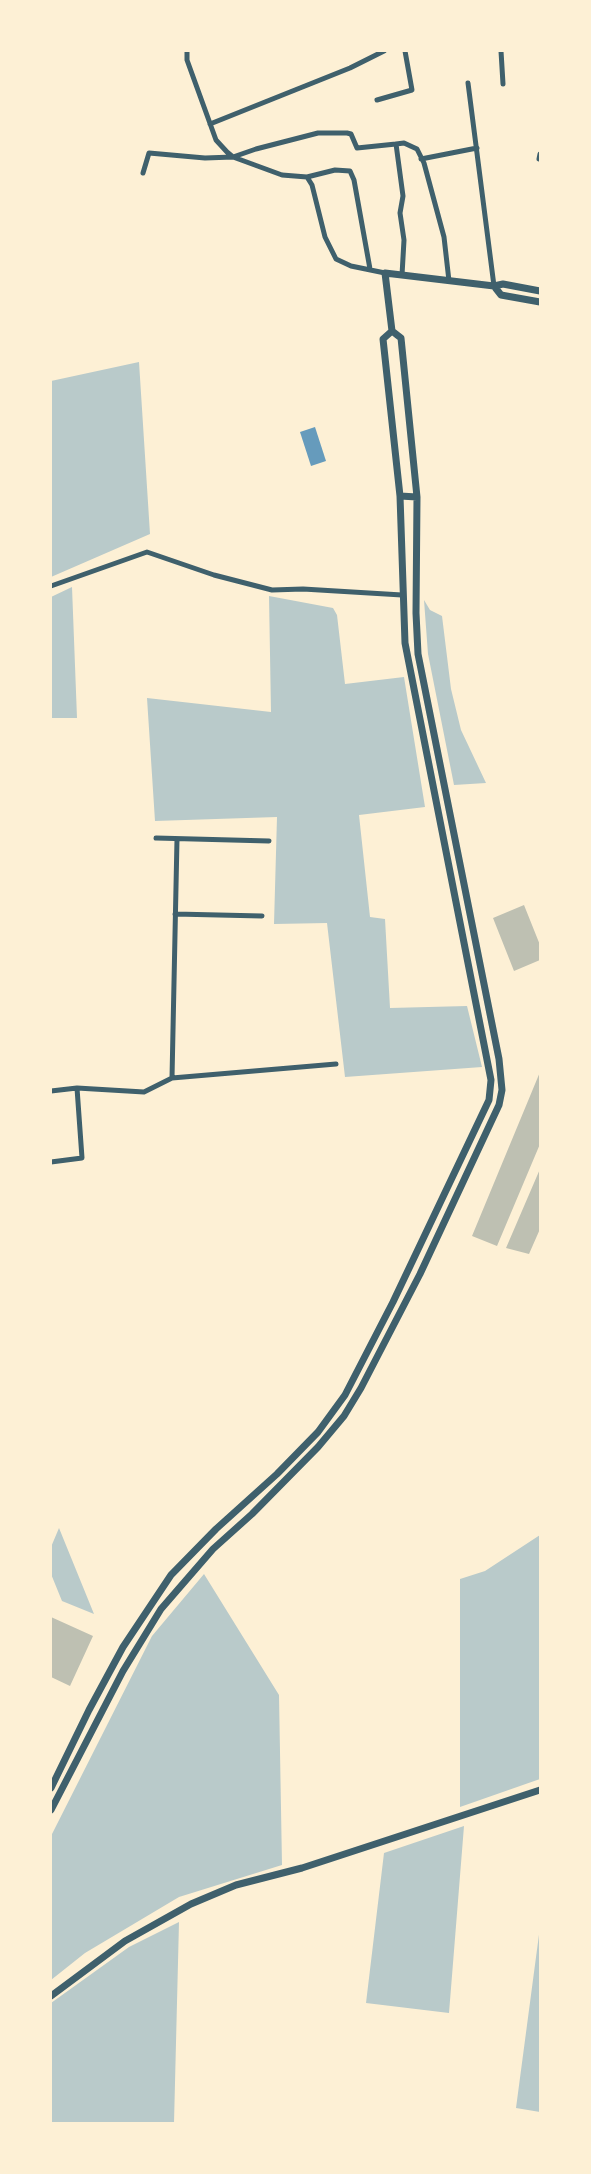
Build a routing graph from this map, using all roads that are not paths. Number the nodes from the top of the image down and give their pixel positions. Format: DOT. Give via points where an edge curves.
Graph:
graph roads {
  1 [pos="187,51"];
  2 [pos="384,51"];
  3 [pos="405,51"];
  4 [pos="501,51"];
  5 [pos="468,83"];
  6 [pos="503,84"];
  7 [pos="377,100"];
  8 [pos="210,124"];
  9 [pos="396,144"];
  10 [pos="477,148"];
  11 [pos="233,157"];
  12 [pos="421,159"];
  13 [pos="143,173"];
  14 [pos="307,177"];
  15 [pos="370,269"];
  16 [pos="385,273"];
  17 [pos="402,275"];
  18 [pos="449,281"];
  19 [pos="494,286"];
  20 [pos="540,291"];
  21 [pos="540,302"];
  22 [pos="392,331"];
  23 [pos="400,496"];
  24 [pos="417,497"];
  25 [pos="51,586"];
  26 [pos="402,596"];
  27 [pos="156,838"];
  28 [pos="177,839"];
  29 [pos="269,841"];
  30 [pos="175,914"];
  31 [pos="262,916"];
  32 [pos="336,1064"];
  33 [pos="172,1078"];
  34 [pos="77,1088"];
  35 [pos="51,1090"];
  36 [pos="51,1162"];
  37 [pos="393,1302"];
  38 [pos="403,1307"];
  39 [pos="51,1788"];
  40 [pos="540,1790"];
  41 [pos="51,1810"];
  42 [pos="51,1996"];
  1 -- 8 [label="street"];
  2 -- 8 [label="street"];
  3 -- 7 [label="street" via="412,90"];
  4 -- 6 [label="street"];
  5 -- 10 [label="street"];
  8 -- 11 [label="street" via="216,140"];
  9 -- 11 [label="street" via="357,148 351,134 318,133"];
  9 -- 12 [label="street" via="411,145"];
  9 -- 17 [label="street" via="403,196"];
  10 -- 12 [label="street"];
  10 -- 19 [label="street"];
  11 -- 13 [label="street" via="149,153"];
  11 -- 14 [label="street" via="282,175"];
  12 -- 18 [label="street" via="444,237"];
  14 -- 15 [label="street" via="325,237 336,259"];
  14 -- 15 [label="street" via="335,170 350,171"];
  15 -- 16 [label="street"];
  16 -- 17 [label="street"];
  16 -- 22 [label="street"];
  17 -- 18 [label="street"];
  18 -- 19 [label="street"];
  19 -- 20 [label="street"];
  19 -- 21 [label="street" via="501,295"];
  22 -- 23 [label="street" via="383,339"];
  22 -- 24 [label="street" via="401,338"];
  23 -- 24 [label="street"];
  23 -- 26 [label="street"];
  24 -- 38 [label="street" via="418,654 502,1090 486,1134"];
  25 -- 26 [label="street" via="147,552 214,576 272,590"];
  26 -- 37 [label="street" via="406,652 491,1080 489,1100"];
  27 -- 28 [label="street"];
  28 -- 29 [label="street"];
  28 -- 30 [label="street"];
  30 -- 31 [label="street"];
  30 -- 33 [label="street"];
  32 -- 33 [label="street"];
  33 -- 34 [label="street" via="144,1092"];
  34 -- 35 [label="street"];
  34 -- 36 [label="street" via="82,1158"];
  37 -- 38 [label="street"];
  37 -- 39 [label="street" via="345,1395 318,1432 171,1575 123,1647"];
  38 -- 41 [label="street" via="344,1416 318,1448 213,1549 161,1609 123,1671"];
  40 -- 42 [label="street" via="302,1868 236,1885 191,1904 125,1941"];
}
